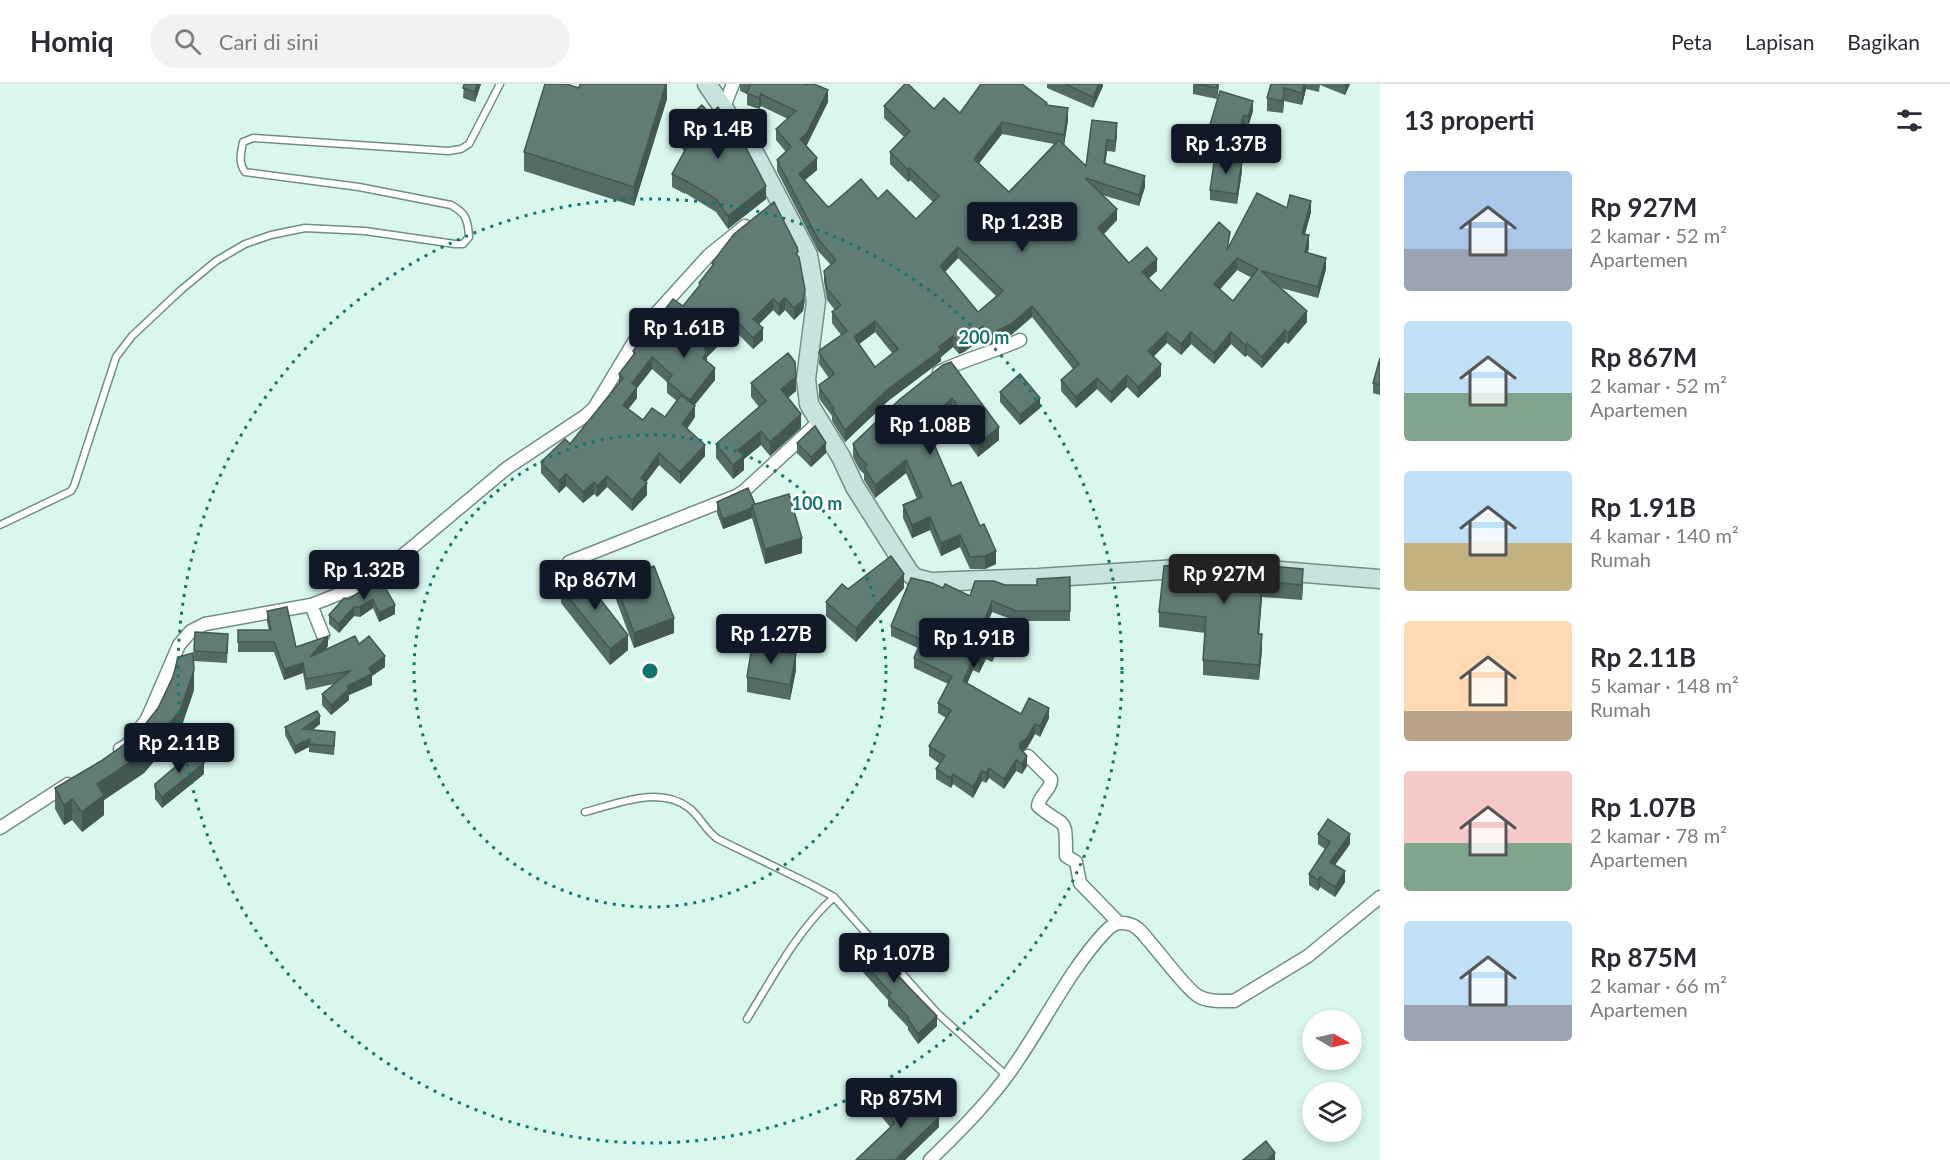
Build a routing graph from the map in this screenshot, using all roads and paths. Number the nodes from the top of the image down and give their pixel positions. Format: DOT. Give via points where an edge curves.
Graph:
graph roads {
  1 [pos="500,84"];
  2 [pos="707,84"];
  3 [pos="733,84"];
  4 [pos="724,107"];
  5 [pos="753,220"];
  6 [pos="1020,340"];
  7 [pos="930,378"];
  8 [pos="820,421"];
  9 [pos="1,525"];
  10 [pos="0,533"];
  11 [pos="569,562"];
  12 [pos="1380,579"];
  13 [pos="312,605"];
  14 [pos="323,635"];
  15 [pos="1028,756"];
  16 [pos="108,757"];
  17 [pos="78,777"];
  18 [pos="585,812"];
  19 [pos="0,828"];
  20 [pos="834,897"];
  21 [pos="1380,897"];
  22 [pos="1118,922"];
  23 [pos="747,1019"];
  24 [pos="1007,1076"];
  25 [pos="930,1160"];
  1 -- 9 [label="lane" via="469,144 461,149 253,138 243,142 240,157 244,172 359,187 451,205 467,217 469,237 463,244 455,244 365,231 305,228 245,244 216,261 132,336 116,357 70,491"];
  2 -- 4 [label="street"];
  3 -- 4 [label="street"];
  4 -- 8 [label="street" via="756,156 774,202 808,255 816,301 807,394"];
  5 -- 13 [label="street" via="709,255 641,330 594,408 585,416 507,468 378,576"];
  6 -- 7 [label="street" via="957,363"];
  8 -- 11 [label="street" via="744,491"];
  8 -- 12 [label="street" via="844,453 855,487 909,572 921,580 1040,578 1208,567"];
  9 -- 10 [label="lane"];
  13 -- 14 [label="street"];
  13 -- 16 [label="street" via="205,624 191,631 179,645 147,719 127,744"];
  15 -- 22 [label="street" via="1052,783 1038,806 1064,823 1066,856 1076,862 1080,883"];
  17 -- 19 [label="street"];
  18 -- 20 [label="lane" via="641,798 674,799 691,809 718,839"];
  20 -- 23 [label="lane" via="799,937"];
  20 -- 24 [label="lane" via="937,1013"];
  21 -- 22 [label="street" via="1308,956 1234,1001 1196,995 1139,929"];
  22 -- 24 [label="street" via="1091,949"];
  24 -- 25 [label="street" via="971,1121"];
}
